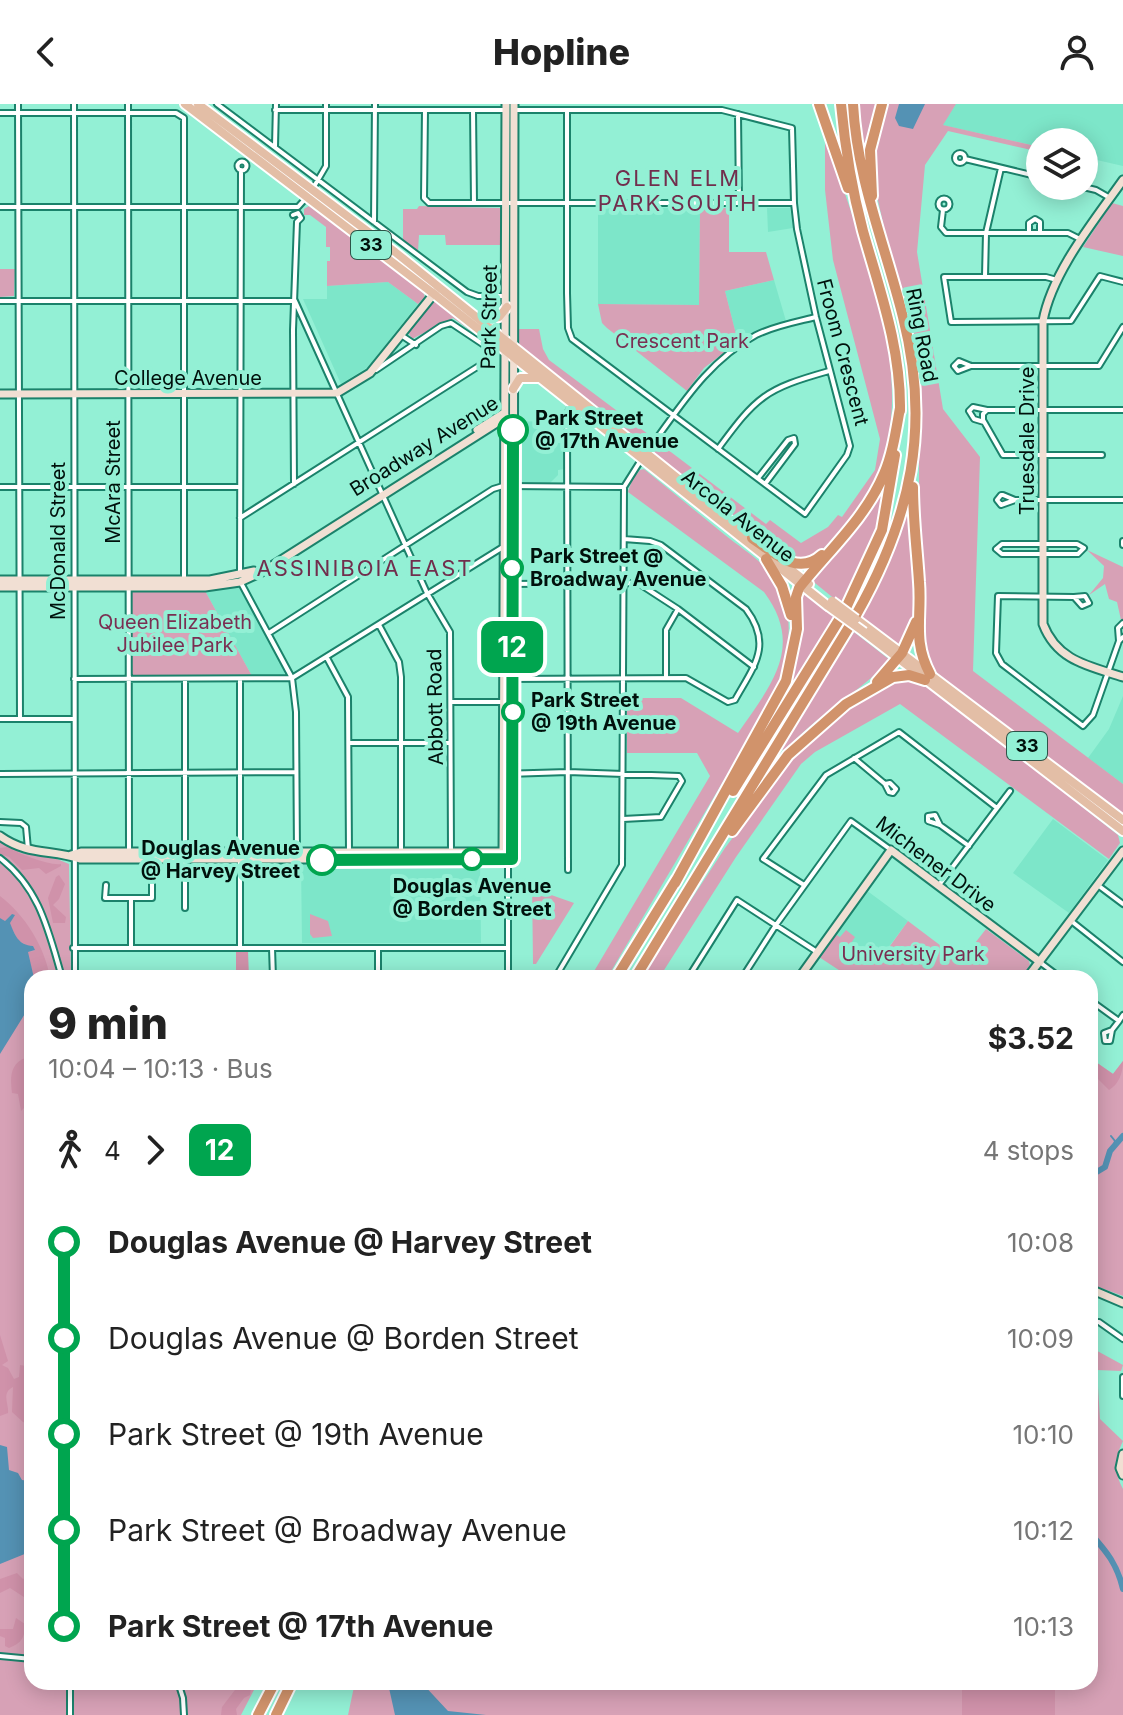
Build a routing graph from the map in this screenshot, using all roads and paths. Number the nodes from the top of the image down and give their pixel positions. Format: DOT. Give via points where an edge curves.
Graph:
graph roads {
  1 [pos="18,104"];
  2 [pos="74,104"];
  3 [pos="128,104"];
  4 [pos="185,104"];
  5 [pos="198,104"];
  6 [pos="217,104"];
  7 [pos="227,104"];
  8 [pos="819,104"];
  9 [pos="841,104"];
  10 [pos="853,104"];
  11 [pos="882,104"];
  12 [pos="276,107"];
  13 [pos="326,107"];
  14 [pos="375,107"];
  15 [pos="450,107"];
  16 [pos="510,107"];
  17 [pos="683,107"];
  18 [pos="425,110"];
  19 [pos="473,110"];
  20 [pos="567,110"];
  21 [pos="227,111"];
  22 [pos="0,113"];
  23 [pos="18,113"];
  24 [pos="74,113"];
  25 [pos="128,114"];
  26 [pos="738,114"];
  27 [pos="275,147"];
  28 [pos="965,159"];
  29 [pos="1001,168"];
  30 [pos="241,170"];
  31 [pos="1026,174"];
  32 [pos="319,180"];
  33 [pos="1123,180"];
  34 [pos="1098,191"];
  35 [pos="309,193"];
  36 [pos="1110,198"];
  37 [pos="474,203"];
  38 [pos="567,203"];
  39 [pos="739,203"];
  40 [pos="794,203"];
  41 [pos="510,204"];
  42 [pos="74,206"];
  43 [pos="0,207"];
  44 [pos="19,207"];
  45 [pos="129,207"];
  46 [pos="183,207"];
  47 [pos="240,207"];
  48 [pos="943,210"];
  49 [pos="297,222"];
  50 [pos="374,222"];
  51 [pos="862,228"];
  52 [pos="1029,232"];
  53 [pos="1040,232"];
  54 [pos="986,233"];
  55 [pos="879,237"];
  56 [pos="1082,240"];
  57 [pos="985,277"];
  58 [pos="1057,280"];
  59 [pos="1123,282"];
  60 [pos="437,290"];
  61 [pos="510,296"];
  62 [pos="240,300"];
  63 [pos="0,301"];
  64 [pos="18,301"];
  65 [pos="74,301"];
  66 [pos="129,301"];
  67 [pos="184,301"];
  68 [pos="295,301"];
  69 [pos="507,307"];
  70 [pos="816,317"];
  71 [pos="482,320"];
  72 [pos="1043,321"];
  73 [pos="1123,327"];
  74 [pos="401,335"];
  75 [pos="505,339"];
  76 [pos="416,345"];
  77 [pos="509,347"];
  78 [pos="513,357"];
  79 [pos="971,366"];
  80 [pos="1043,366"];
  81 [pos="830,371"];
  82 [pos="370,373"];
  83 [pos="539,379"];
  84 [pos="513,389"];
  85 [pos="337,393"];
  86 [pos="0,394"];
  87 [pos="18,394"];
  88 [pos="74,394"];
  89 [pos="129,394"];
  90 [pos="184,394"];
  91 [pos="240,394"];
  92 [pos="294,394"];
  93 [pos="572,404"];
  94 [pos="900,408"];
  95 [pos="513,409"];
  96 [pos="987,410"];
  97 [pos="1043,410"];
  98 [pos="1123,410"];
  99 [pos="580,411"];
  100 [pos="598,415"];
  101 [pos="503,416"];
  102 [pos="673,416"];
  103 [pos="568,420"];
  104 [pos="984,422"];
  105 [pos="915,433"];
  106 [pos="360,441"];
  107 [pos="718,449"];
  108 [pos="1043,455"];
  109 [pos="1102,455"];
  110 [pos="644,456"];
  111 [pos="758,478"];
  112 [pos="294,484"];
  113 [pos="765,484"];
  114 [pos="503,486"];
  115 [pos="513,486"];
  116 [pos="0,487"];
  117 [pos="18,487"];
  118 [pos="74,487"];
  119 [pos="129,487"];
  120 [pos="184,487"];
  121 [pos="240,487"];
  122 [pos="568,487"];
  123 [pos="624,487"];
  124 [pos="383,493"];
  125 [pos="1015,500"];
  126 [pos="1043,500"];
  127 [pos="1123,500"];
  128 [pos="240,518"];
  129 [pos="849,529"];
  130 [pos="752,538"];
  131 [pos="624,539"];
  132 [pos="1043,544"];
  133 [pos="406,545"];
  134 [pos="507,547"];
  135 [pos="1043,554"];
  136 [pos="766,559"];
  137 [pos="240,579"];
  138 [pos="0,580"];
  139 [pos="568,583"];
  140 [pos="624,583"];
  141 [pos="803,583"];
  142 [pos="19,584"];
  143 [pos="74,584"];
  144 [pos="128,584"];
  145 [pos="184,584"];
  146 [pos="502,584"];
  147 [pos="512,584"];
  148 [pos="0,587"];
  149 [pos="427,593"];
  150 [pos="1043,597"];
  151 [pos="1074,597"];
  152 [pos="846,608"];
  153 [pos="678,609"];
  154 [pos="919,614"];
  155 [pos="856,615"];
  156 [pos="839,620"];
  157 [pos="1123,623"];
  158 [pos="379,625"];
  159 [pos="849,627"];
  160 [pos="268,634"];
  161 [pos="1121,639"];
  162 [pos="793,653"];
  163 [pos="900,656"];
  164 [pos="327,658"];
  165 [pos="754,667"];
  166 [pos="1108,672"];
  167 [pos="927,677"];
  168 [pos="1123,677"];
  169 [pos="292,678"];
  170 [pos="624,678"];
  171 [pos="666,678"];
  172 [pos="74,679"];
  173 [pos="129,679"];
  174 [pos="185,679"];
  175 [pos="240,679"];
  176 [pos="503,679"];
  177 [pos="513,679"];
  178 [pos="568,679"];
  179 [pos="866,691"];
  180 [pos="451,702"];
  181 [pos="508,702"];
  182 [pos="0,719"];
  183 [pos="20,719"];
  184 [pos="74,719"];
  185 [pos="349,743"];
  186 [pos="401,743"];
  187 [pos="451,743"];
  188 [pos="854,758"];
  189 [pos="296,772"];
  190 [pos="568,772"];
  191 [pos="129,773"];
  192 [pos="185,773"];
  193 [pos="240,773"];
  194 [pos="508,773"];
  195 [pos="624,773"];
  196 [pos="0,774"];
  197 [pos="74,774"];
  198 [pos="885,784"];
  199 [pos="1010,791"];
  200 [pos="997,808"];
  201 [pos="623,819"];
  202 [pos="1123,820"];
  203 [pos="0,822"];
  204 [pos="940,825"];
  205 [pos="1123,831"];
  206 [pos="0,836"];
  207 [pos="969,846"];
  208 [pos="891,850"];
  209 [pos="28,851"];
  210 [pos="1123,851"];
  211 [pos="73,856"];
  212 [pos="129,856"];
  213 [pos="185,856"];
  214 [pos="240,856"];
  215 [pos="297,856"];
  216 [pos="349,856"];
  217 [pos="401,856"];
  218 [pos="451,856"];
  219 [pos="508,857"];
  220 [pos="0,858"];
  221 [pos="568,870"];
  222 [pos="675,883"];
  223 [pos="152,884"];
  224 [pos="106,885"];
  225 [pos="804,885"];
  226 [pos="1097,885"];
  227 [pos="938,886"];
  228 [pos="689,891"];
  229 [pos="131,898"];
  230 [pos="1123,904"];
  231 [pos="185,908"];
  232 [pos="1070,920"];
  233 [pos="776,925"];
  234 [pos="131,947"];
  235 [pos="73,948"];
  236 [pos="240,948"];
  237 [pos="272,948"];
  238 [pos="378,948"];
  239 [pos="508,948"];
  240 [pos="817,952"];
  241 [pos="1040,962"];
  242 [pos="1123,962"];
  243 [pos="60,970"];
  244 [pos="75,970"];
  245 [pos="273,970"];
  246 [pos="378,970"];
  247 [pos="508,970"];
  248 [pos="560,970"];
  249 [pos="621,970"];
  250 [pos="640,970"];
  251 [pos="693,970"];
  252 [pos="747,970"];
  253 [pos="805,970"];
  254 [pos="1034,970"];
  255 [pos="1050,970"];
  256 [pos="1098,1006"];
  257 [pos="1123,1015"];
  258 [pos="1119,1021"];
  259 [pos="1112,1030"];
  260 [pos="1098,1292"];
  261 [pos="1123,1303"];
  262 [pos="1098,1322"];
  263 [pos="1123,1339"];
  264 [pos="1123,1377"];
  265 [pos="1123,1396"];
  266 [pos="1123,1454"];
  267 [pos="1123,1475"];
  268 [pos="0,1656"];
  269 [pos="24,1658"];
  270 [pos="70,1690"];
  271 [pos="180,1690"];
  272 [pos="271,1690"];
  273 [pos="288,1690"];
  274 [pos="70,1715"];
  275 [pos="184,1715"];
  276 [pos="258,1715"];
  277 [pos="276,1715"];
  1 -- 23 [label="street"];
  2 -- 24 [label="street, McDonald Street"];
  3 -- 25 [label="street, McAra Street"];
  4 -- 35 [label="main road, Arcola Avenue / 33"];
  5 -- 35 [label="main road, Arcola Avenue / 33"];
  6 -- 21 [label="street"];
  7 -- 21 [label="street"];
  8 -- 51 [label="highway"];
  9 -- 51 [label="highway, Ring Road"];
  10 -- 55 [label="highway, Ring Road" via="857,149"];
  11 -- 55 [label="highway" via="869,163"];
  12 -- 13 [label="street, Froom Crescent"];
  12 -- 27 [label="street"];
  13 -- 14 [label="street, Froom Crescent"];
  13 -- 32 [label="street" via="326,166"];
  14 -- 18 [label="street, Froom Crescent"];
  14 -- 50 [label="street"];
  15 -- 18 [label="street, Froom Crescent"];
  15 -- 19 [label="street, Froom Crescent"];
  16 -- 19 [label="street, Froom Crescent"];
  16 -- 20 [label="street, Froom Crescent"];
  16 -- 41 [label="street, Park Street"];
  17 -- 20 [label="street, Froom Crescent"];
  17 -- 26 [label="street, Froom Crescent"];
  18 -- 37 [label="street" via="424,198 429,203"];
  19 -- 37 [label="street"];
  20 -- 38 [label="street"];
  21 -- 27 [label="street"];
  22 -- 23 [label="street"];
  23 -- 24 [label="street"];
  23 -- 44 [label="street"];
  24 -- 25 [label="street"];
  24 -- 42 [label="street, McDonald Street"];
  25 -- 45 [label="street, McAra Street"];
  25 -- 46 [label="street" via="184,118"];
  26 -- 39 [label="street"];
  26 -- 40 [label="street, Froom Crescent" via="792,128"];
  27 -- 32 [label="street"];
  28 -- 29 [label="street"];
  29 -- 31 [label="street"];
  29 -- 54 [label="street"];
  30 -- 47 [label="street"];
  32 -- 35 [label="street"];
  32 -- 50 [label="street"];
  33 -- 36 [label="street, Truesdale Drive"];
  34 -- 36 [label="street"];
  35 -- 47 [label="street" via="298,207"];
  35 -- 60 [label="main road, Arcola Avenue / 33"];
  36 -- 56 [label="street, Truesdale Drive"];
  37 -- 41 [label="street"];
  38 -- 39 [label="street"];
  38 -- 41 [label="street"];
  38 -- 102 [label="street, Froom Crescent" via="570,335"];
  39 -- 40 [label="street"];
  40 -- 70 [label="street, Froom Crescent"];
  41 -- 61 [label="street, Park Street"];
  42 -- 44 [label="street"];
  42 -- 45 [label="street"];
  42 -- 65 [label="street, McDonald Street"];
  43 -- 44 [label="street"];
  44 -- 64 [label="street"];
  45 -- 46 [label="street"];
  45 -- 66 [label="street, McAra Street"];
  46 -- 47 [label="street"];
  46 -- 67 [label="street"];
  47 -- 62 [label="street"];
  48 -- 54 [label="street" via="941,227 946,233"];
  49 -- 68 [label="street"];
  50 -- 61 [label="street" via="467,292"];
  51 -- 94 [label="highway, Ring Road" via="891,323"];
  52 -- 53 [label="street"];
  52 -- 53 [label="street" via="1035,219"];
  52 -- 54 [label="street"];
  53 -- 56 [label="street" via="1068,233"];
  54 -- 57 [label="street"];
  55 -- 105 [label="highway, Ring Road" via="913,366"];
  56 -- 58 [label="street, Truesdale Drive"];
  57 -- 58 [label="street"];
  57 -- 72 [label="street" via="944,277 951,322"];
  58 -- 72 [label="street, Truesdale Drive"];
  59 -- 72 [label="street" via="1100,276 1071,321"];
  60 -- 71 [label="main road, Arcola Avenue / 33"];
  60 -- 74 [label="street, College Avenue"];
  60 -- 77 [label="main road, Arcola Avenue / 33"];
  61 -- 69 [label="street, Park Street"];
  61 -- 77 [label="street, Park Street"];
  62 -- 67 [label="street"];
  62 -- 68 [label="street"];
  62 -- 91 [label="street"];
  63 -- 64 [label="street"];
  64 -- 65 [label="street"];
  64 -- 87 [label="street"];
  65 -- 66 [label="street"];
  65 -- 88 [label="street, McDonald Street"];
  66 -- 67 [label="street"];
  66 -- 89 [label="street, McAra Street"];
  67 -- 90 [label="street"];
  68 -- 85 [label="street, Abbott Road"];
  68 -- 92 [label="street"];
  69 -- 71 [label="main road" via="499,317"];
  69 -- 75 [label="street, Park Street"];
  70 -- 81 [label="street, Froom Crescent"];
  70 -- 102 [label="street" via="756,335 720,359"];
  71 -- 75 [label="main road, Arcola Avenue / 33"];
  72 -- 80 [label="street, Truesdale Drive"];
  73 -- 80 [label="street" via="1099,366"];
  74 -- 76 [label="street"];
  74 -- 82 [label="street, College Avenue"];
  75 -- 77 [label="main road, Arcola Avenue / 33"];
  76 -- 82 [label="street, College Avenue"];
  76 -- 106 [label="street, College Avenue" via="451,323 490,353 485,362"];
  77 -- 78 [label="main road, Arcola Avenue / 33"];
  77 -- 100 [label="main road, Arcola Avenue / 33"];
  77 -- 101 [label="street, Park Street"];
  78 -- 83 [label="main road, Arcola Avenue / 33"];
  78 -- 84 [label="street, Park Street"];
  79 -- 80 [label="street"];
  80 -- 97 [label="street, Truesdale Drive"];
  81 -- 107 [label="street" via="763,396"];
  81 -- 113 [label="street, Froom Crescent" via="849,438 847,455 805,514"];
  82 -- 85 [label="street, College Avenue"];
  83 -- 84 [label="main road" via="520,378"];
  83 -- 93 [label="main road, Arcola Avenue / 33"];
  84 -- 95 [label="street, Park Street"];
  85 -- 92 [label="street, College Avenue"];
  85 -- 106 [label="street, Abbott Road"];
  86 -- 87 [label="street, College Avenue"];
  87 -- 88 [label="street, College Avenue"];
  87 -- 117 [label="street"];
  88 -- 89 [label="street, College Avenue"];
  88 -- 118 [label="street, McDonald Street"];
  89 -- 90 [label="street, College Avenue"];
  89 -- 119 [label="street, McAra Street"];
  90 -- 91 [label="street, College Avenue"];
  90 -- 120 [label="street"];
  91 -- 92 [label="street, College Avenue"];
  91 -- 121 [label="street"];
  92 -- 112 [label="street"];
  93 -- 99 [label="main road, Arcola Avenue / 33"];
  93 -- 100 [label="main road"];
  93 -- 103 [label="street"];
  94 -- 129 [label="highway" via="884,473"];
  94 -- 152 [label="highway, Ring Road" via="882,530"];
  95 -- 101 [label="street, Broadway Avenue"];
  95 -- 115 [label="street, Park Street"];
  96 -- 97 [label="street"];
  96 -- 104 [label="street"];
  96 -- 104 [label="street" via="969,411"];
  97 -- 98 [label="street"];
  97 -- 108 [label="street, Truesdale Drive"];
  99 -- 103 [label="street"];
  99 -- 110 [label="main road, Arcola Avenue / 33"];
  100 -- 110 [label="main road, Arcola Avenue / 33"];
  101 -- 114 [label="street, Park Street"];
  101 -- 124 [label="street, Broadway Avenue"];
  102 -- 107 [label="street, Froom Crescent"];
  102 -- 110 [label="street"];
  103 -- 122 [label="street"];
  104 -- 108 [label="street" via="1003,455"];
  105 -- 154 [label="highway"];
  105 -- 155 [label="highway, Ring Road" via="897,531"];
  106 -- 112 [label="street"];
  106 -- 124 [label="street, Abbott Road"];
  107 -- 111 [label="street, Froom Crescent"];
  108 -- 109 [label="street"];
  108 -- 126 [label="street, Truesdale Drive"];
  110 -- 123 [label="street"];
  110 -- 130 [label="main road, Arcola Avenue / 33"];
  110 -- 136 [label="main road, Arcola Avenue / 33"];
  111 -- 113 [label="street, Froom Crescent"];
  111 -- 113 [label="street" via="794,438 795,444"];
  112 -- 128 [label="street"];
  114 -- 115 [label="street"];
  114 -- 133 [label="street"];
  114 -- 134 [label="street, Park Street"];
  115 -- 122 [label="street"];
  115 -- 134 [label="street, Park Street"];
  116 -- 117 [label="street"];
  117 -- 118 [label="street"];
  117 -- 142 [label="street"];
  118 -- 119 [label="street"];
  118 -- 143 [label="street, McDonald Street"];
  119 -- 120 [label="street"];
  119 -- 144 [label="street, McAra Street"];
  120 -- 121 [label="street"];
  120 -- 145 [label="street"];
  121 -- 128 [label="street"];
  122 -- 123 [label="street"];
  122 -- 139 [label="street"];
  123 -- 131 [label="street"];
  124 -- 133 [label="street, Abbott Road"];
  124 -- 137 [label="street, Broadway Avenue" via="264,571"];
  125 -- 126 [label="street"];
  126 -- 127 [label="street"];
  126 -- 132 [label="street, Truesdale Drive"];
  128 -- 137 [label="street"];
  129 -- 130 [label="highway" via="818,559 800,565"];
  129 -- 141 [label="highway"];
  130 -- 141 [label="main road, Arcola Avenue / 33"];
  131 -- 140 [label="street"];
  131 -- 165 [label="street" via="661,545 746,609 761,644"];
  132 -- 135 [label="street, Truesdale Drive"];
  132 -- 135 [label="street" via="1084,548 1078,554"];
  132 -- 135 [label="street" via="1002,544 996,549 1002,554"];
  133 -- 149 [label="street, Abbott Road"];
  133 -- 160 [label="street"];
  134 -- 146 [label="street, Park Street"];
  134 -- 147 [label="street, Park Street"];
  134 -- 149 [label="street"];
  135 -- 150 [label="street, Truesdale Drive"];
  136 -- 141 [label="main road, Arcola Avenue / 33"];
  136 -- 162 [label="highway" via="789,603"];
  137 -- 145 [label="street, Broadway Avenue" via="223,586"];
  137 -- 160 [label="street"];
  138 -- 142 [label="street, Broadway Avenue"];
  139 -- 140 [label="street"];
  139 -- 147 [label="street"];
  139 -- 178 [label="street"];
  140 -- 153 [label="street" via="638,583"];
  140 -- 170 [label="street"];
  141 -- 162 [label="highway" via="796,597"];
  141 -- 163 [label="main road, Arcola Avenue / 33, bridge"];
  142 -- 143 [label="street, Broadway Avenue"];
  142 -- 148 [label="street, Broadway Avenue"];
  142 -- 183 [label="street"];
  143 -- 144 [label="street, Broadway Avenue"];
  143 -- 172 [label="street, McDonald Street"];
  144 -- 145 [label="street, Broadway Avenue"];
  144 -- 173 [label="street, McAra Street"];
  146 -- 147 [label="street"];
  146 -- 176 [label="street, Park Street"];
  147 -- 177 [label="street, Park Street"];
  149 -- 158 [label="street"];
  149 -- 180 [label="street, Abbott Road" via="450,632"];
  150 -- 151 [label="street"];
  150 -- 166 [label="street, Truesdale Drive" via="1043,624 1054,646 1066,657"];
  150 -- 166 [label="street" via="998,596 996,653 1002,664 1083,726 1093,715"];
  153 -- 165 [label="street"];
  153 -- 171 [label="street" via="666,630"];
  154 -- 163 [label="highway"];
  154 -- 167 [label="highway" via="917,641"];
  156 -- 222 [label="highway"];
  157 -- 161 [label="street" via="1118,628"];
  158 -- 164 [label="street"];
  158 -- 186 [label="street" via="399,662"];
  159 -- 228 [label="highway"];
  160 -- 169 [label="street"];
  161 -- 166 [label="street"];
  162 -- 222 [label="highway" via="786,681"];
  163 -- 167 [label="main road, Arcola Avenue / 33"];
  163 -- 179 [label="highway"];
  164 -- 169 [label="street"];
  164 -- 185 [label="street" via="348,697"];
  165 -- 171 [label="street" via="735,700 728,702 686,678"];
  166 -- 168 [label="street, Truesdale Drive"];
  167 -- 179 [label="highway" via="901,675"];
  167 -- 202 [label="main road, Arcola Avenue / 33"];
  167 -- 205 [label="main road, Arcola Avenue / 33"];
  169 -- 175 [label="street"];
  169 -- 189 [label="street"];
  170 -- 171 [label="street"];
  170 -- 178 [label="street"];
  170 -- 195 [label="street"];
  172 -- 173 [label="street"];
  172 -- 184 [label="street, McDonald Street"];
  173 -- 174 [label="street"];
  173 -- 191 [label="street, McAra Street"];
  174 -- 175 [label="street"];
  174 -- 192 [label="street"];
  175 -- 193 [label="street"];
  176 -- 177 [label="street"];
  176 -- 181 [label="street, Park Street"];
  177 -- 178 [label="street"];
  177 -- 181 [label="street, Park Street"];
  178 -- 190 [label="street"];
  179 -- 228 [label="highway" via="788,755"];
  180 -- 181 [label="street"];
  180 -- 187 [label="street, Abbott Road"];
  181 -- 194 [label="street, Park Street"];
  182 -- 183 [label="street"];
  183 -- 184 [label="street"];
  184 -- 197 [label="street, McDonald Street"];
  185 -- 186 [label="street"];
  185 -- 216 [label="street"];
  186 -- 187 [label="street"];
  186 -- 217 [label="street"];
  187 -- 218 [label="street, Abbott Road"];
  188 -- 198 [label="street"];
  188 -- 200 [label="street" via="899,732"];
  188 -- 225 [label="street" via="821,780 763,859"];
  189 -- 193 [label="street"];
  189 -- 215 [label="street"];
  190 -- 194 [label="street"];
  190 -- 195 [label="street"];
  190 -- 221 [label="street"];
  191 -- 192 [label="street"];
  191 -- 197 [label="street"];
  191 -- 212 [label="street, McAra Street"];
  192 -- 193 [label="street"];
  192 -- 213 [label="street"];
  193 -- 214 [label="street"];
  194 -- 219 [label="street, Park Street"];
  195 -- 201 [label="street"];
  195 -- 201 [label="street" via="679,776 682,781 661,817"];
  196 -- 197 [label="street"];
  197 -- 211 [label="street, McDonald Street"];
  199 -- 200 [label="street"];
  200 -- 207 [label="street"];
  201 -- 248 [label="street" via="622,865"];
  203 -- 209 [label="street" via="26,827"];
  204 -- 207 [label="street"];
  206 -- 209 [label="street"];
  207 -- 227 [label="street"];
  208 -- 225 [label="street, Michener Drive" via="851,821"];
  208 -- 227 [label="street, Michener Drive"];
  208 -- 240 [label="street"];
  209 -- 211 [label="street"];
  210 -- 226 [label="street"];
  211 -- 212 [label="street"];
  211 -- 235 [label="street, McDonald Street"];
  212 -- 213 [label="street"];
  213 -- 214 [label="street"];
  213 -- 231 [label="street"];
  214 -- 215 [label="street"];
  214 -- 236 [label="street"];
  215 -- 216 [label="street"];
  216 -- 217 [label="street"];
  217 -- 218 [label="street"];
  218 -- 219 [label="street"];
  219 -- 239 [label="street, Park Street"];
  220 -- 243 [label="street" via="37,899"];
  222 -- 249 [label="highway"];
  223 -- 229 [label="street" via="152,898"];
  224 -- 229 [label="street" via="105,898"];
  225 -- 233 [label="street, Michener Drive"];
  226 -- 230 [label="street"];
  226 -- 232 [label="street"];
  227 -- 241 [label="street, Michener Drive"];
  228 -- 250 [label="highway"];
  229 -- 234 [label="street"];
  232 -- 241 [label="street"];
  232 -- 242 [label="street"];
  233 -- 240 [label="street"];
  233 -- 251 [label="street" via="737,900"];
  233 -- 252 [label="street, Michener Drive"];
  234 -- 235 [label="street"];
  234 -- 236 [label="street"];
  235 -- 244 [label="street, McDonald Street"];
  236 -- 237 [label="street"];
  237 -- 238 [label="street"];
  237 -- 245 [label="street"];
  238 -- 239 [label="street"];
  238 -- 246 [label="street"];
  239 -- 247 [label="street, Park Street"];
  240 -- 253 [label="street"];
  241 -- 254 [label="street"];
  241 -- 255 [label="street"];
  256 -- 258 [label="street"];
  257 -- 258 [label="street"];
  258 -- 259 [label="street"];
  260 -- 261 [label="street"];
  262 -- 263 [label="street"];
  264 -- 265 [label="street"];
  266 -- 267 [label="street"];
  268 -- 269 [label="street"];
  270 -- 274 [label="street"];
  271 -- 275 [label="street"];
  272 -- 276 [label="highway"];
  273 -- 277 [label="highway"];
}
